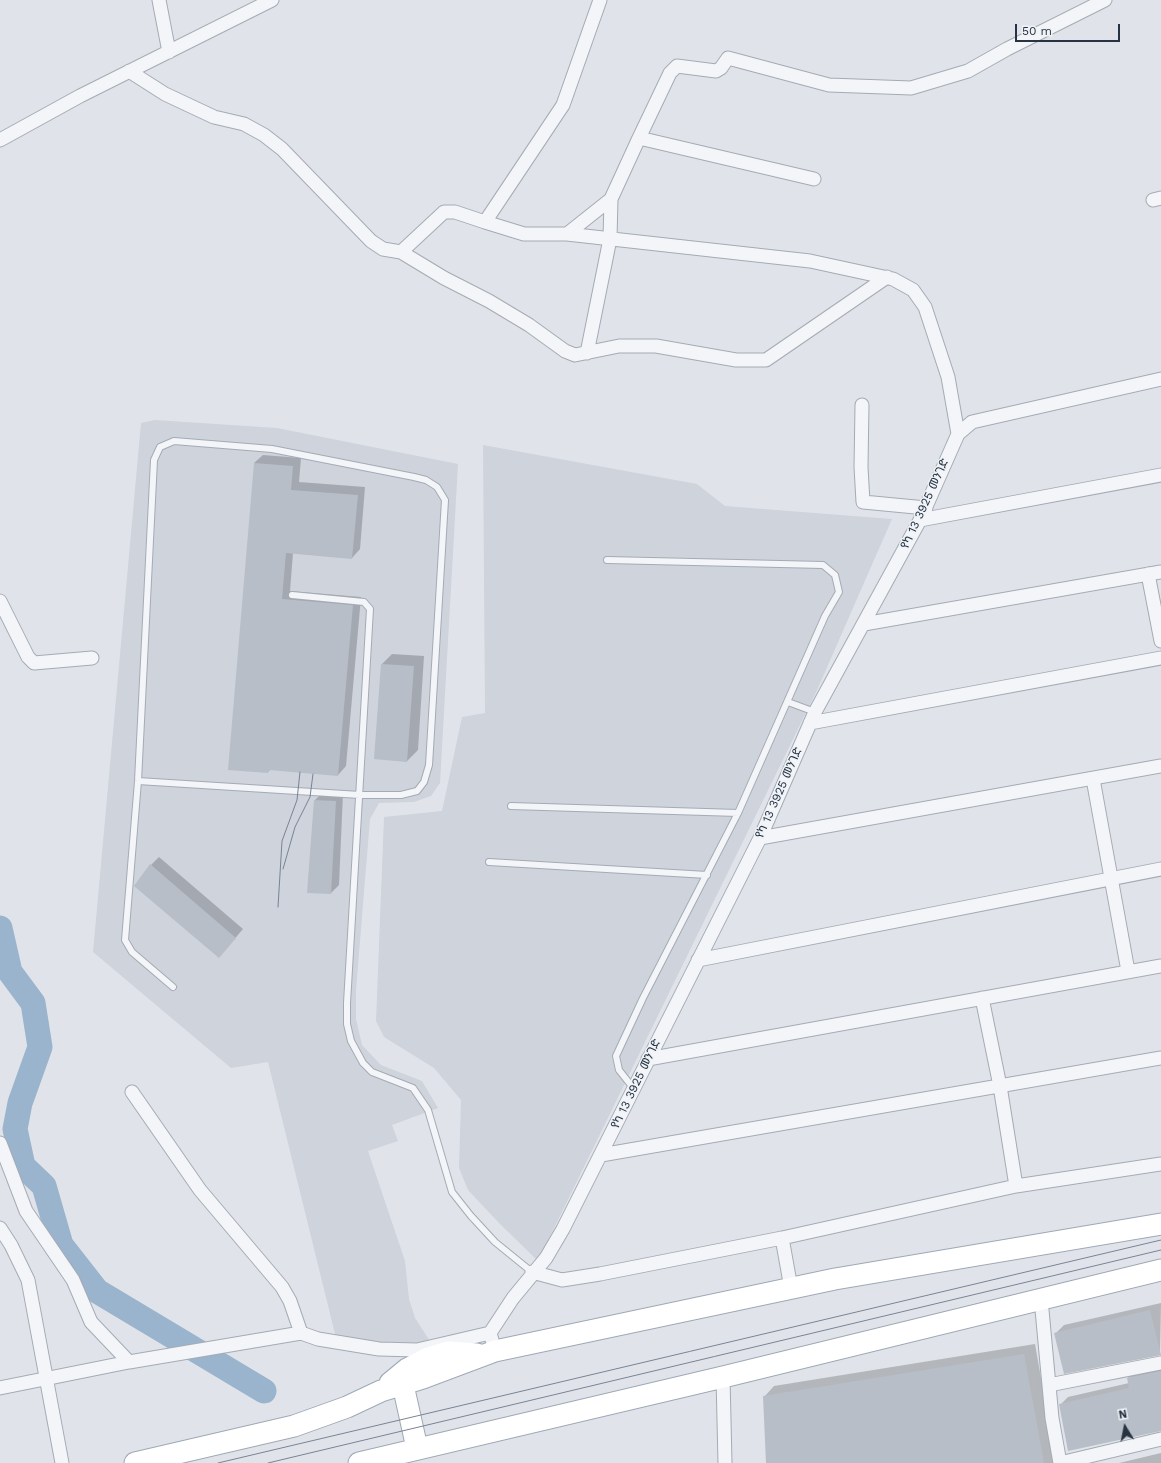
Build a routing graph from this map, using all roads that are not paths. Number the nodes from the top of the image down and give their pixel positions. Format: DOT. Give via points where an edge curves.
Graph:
graph roads {
  1 [pos="159,0"];
  2 [pos="272,0"];
  3 [pos="600,0"];
  4 [pos="1105,0"];
  5 [pos="169,52"];
  6 [pos="129,71"];
  7 [pos="639,138"];
  8 [pos="0,140"];
  9 [pos="814,179"];
  10 [pos="611,199"];
  11 [pos="485,222"];
  12 [pos="567,234"];
  13 [pos="610,239"];
  14 [pos="401,252"];
  15 [pos="887,277"];
  16 [pos="587,353"];
  17 [pos="1161,379"];
  18 [pos="862,405"];
  19 [pos="958,434"];
  20 [pos="1161,475"];
  21 [pos="926,508"];
  22 [pos="920,520"];
  23 [pos="607,560"];
  24 [pos="1155,573"];
  25 [pos="292,595"];
  26 [pos="0,601"];
  27 [pos="864,624"];
  28 [pos="1161,641"];
  29 [pos="92,658"];
  30 [pos="1161,658"];
  31 [pos="788,702"];
  32 [pos="813,717"];
  33 [pos="1161,766"];
  34 [pos="1093,779"];
  35 [pos="138,781"];
  36 [pos="360,795"];
  37 [pos="511,806"];
  38 [pos="738,814"];
  39 [pos="760,838"];
  40 [pos="489,862"];
  41 [pos="1161,869"];
  42 [pos="707,875"];
  43 [pos="1111,878"];
  44 [pos="698,960"];
  45 [pos="1161,966"];
  46 [pos="1128,971"];
  47 [pos="173,987"];
  48 [pos="982,998"];
  49 [pos="1161,1058"];
  50 [pos="648,1059"];
  51 [pos="1000,1086"];
  52 [pos="634,1090"];
  53 [pos="132,1092"];
  54 [pos="0,1142"];
  55 [pos="601,1155"];
  56 [pos="1161,1164"];
  57 [pos="1016,1186"];
  58 [pos="1161,1224"];
  59 [pos="0,1228"];
  60 [pos="782,1238"];
  61 [pos="1161,1270"];
  62 [pos="532,1272"];
  63 [pos="791,1288"];
  64 [pos="1041,1299"];
  65 [pos="301,1333"];
  66 [pos="490,1346"];
  67 [pos="129,1362"];
  68 [pos="1161,1363"];
  69 [pos="723,1378"];
  70 [pos="48,1379"];
  71 [pos="403,1385"];
  72 [pos="1049,1385"];
  73 [pos="0,1388"];
  74 [pos="381,1391"];
  75 [pos="1161,1440"];
  76 [pos="416,1448"];
  77 [pos="62,1463"];
  78 [pos="135,1463"];
  79 [pos="358,1463"];
  80 [pos="725,1463"];
  81 [pos="1060,1463"];
  1 -- 5 [label="street"];
  2 -- 5 [label="street"];
  3 -- 11 [label="street" via="563,105"];
  4 -- 7 [label="street" via="968,71 911,88 829,85 728,58 716,71 677,66 670,73"];
  5 -- 6 [label="street"];
  6 -- 8 [label="street"];
  6 -- 14 [label="street" via="165,94 214,117 244,124 264,135 282,150 371,241 383,249"];
  7 -- 9 [label="street"];
  7 -- 10 [label="street"];
  10 -- 12 [label="street"];
  10 -- 13 [label="street"];
  11 -- 12 [label="street" via="524,234"];
  11 -- 14 [label="street" via="455,212 444,212"];
  12 -- 13 [label="street"];
  13 -- 15 [label="street" via="810,261"];
  13 -- 16 [label="street"];
  14 -- 16 [label="street" via="529,325 565,352 575,355"];
  15 -- 16 [label="street" via="766,360 736,360 656,346 619,346"];
  15 -- 19 [label="street" via="912,290 925,307 948,377"];
  17 -- 19 [label="street, የካ 13 3925 መንገድ" via="972,422"];
  18 -- 21 [label="street" via="863,502"];
  19 -- 21 [label="street, የካ 13 3925 መንገድ"];
  20 -- 22 [label="street"];
  21 -- 22 [label="street, የካ 13 3925 መንገድ"];
  22 -- 27 [label="street, የካ 13 3925 መንገድ"];
  23 -- 31 [label="lane" via="823,566 835,575 839,592 825,616"];
  24 -- 27 [label="street"];
  24 -- 28 [label="street"];
  25 -- 36 [label="lane" via="364,602 370,609"];
  26 -- 29 [label="street" via="28,657 34,663"];
  27 -- 32 [label="street, የካ 13 3925 መንገድ"];
  30 -- 32 [label="street"];
  31 -- 32 [label="lane"];
  31 -- 38 [label="lane"];
  32 -- 39 [label="street, የካ 13 3925 መንገድ"];
  33 -- 34 [label="street"];
  34 -- 39 [label="street"];
  34 -- 43 [label="street"];
  35 -- 36 [label="lane"];
  35 -- 36 [label="lane" via="154,460 160,447 174,441 272,449 414,477 426,480 437,487 445,500 429,765 424,782 417,791 401,795"];
  35 -- 47 [label="lane" via="125,940 132,952"];
  36 -- 62 [label="lane" via="347,1003 347,1024 351,1041 363,1064 372,1072 413,1088 428,1110 452,1192 495,1242"];
  37 -- 38 [label="lane"];
  38 -- 42 [label="lane"];
  39 -- 44 [label="street, የካ 13 3925 መንገድ"];
  40 -- 42 [label="lane"];
  41 -- 43 [label="street"];
  42 -- 52 [label="lane" via="616,1056 619,1070"];
  43 -- 44 [label="street"];
  43 -- 46 [label="street"];
  44 -- 50 [label="street, የካ 13 3925 መንገድ"];
  45 -- 46 [label="street"];
  46 -- 48 [label="street"];
  48 -- 50 [label="street"];
  48 -- 51 [label="street"];
  49 -- 51 [label="street"];
  50 -- 52 [label="street, የካ 13 3925 መንገድ"];
  51 -- 55 [label="street"];
  51 -- 57 [label="street"];
  52 -- 55 [label="street, የካ 13 3925 መንገድ"];
  53 -- 65 [label="street" via="200,1190 282,1287 290,1301"];
  54 -- 67 [label="street" via="26,1211 73,1280 91,1322"];
  55 -- 62 [label="street, የካ 13 3925 መንገድ" via="546,1258"];
  56 -- 57 [label="street"];
  57 -- 60 [label="street"];
  58 -- 63 [label="main road"];
  59 -- 70 [label="street" via="28,1280"];
  60 -- 62 [label="street" via="562,1280"];
  60 -- 63 [label="street"];
  61 -- 64 [label="main road"];
  62 -- 66 [label="street, የካ 13 3925 መንገድ" via="498,1318"];
  63 -- 66 [label="main road"];
  64 -- 69 [label="main road"];
  64 -- 72 [label="street"];
  65 -- 66 [label="street" via="318,1339 379,1350"];
  65 -- 67 [label="street"];
  66 -- 71 [label="main road"];
  66 -- 74 [label="main road" via="448,1352 428,1358 406,1369"];
  67 -- 70 [label="street"];
  68 -- 72 [label="street"];
  69 -- 76 [label="main road"];
  69 -- 80 [label="street"];
  70 -- 73 [label="street"];
  70 -- 77 [label="street"];
  71 -- 74 [label="main road"];
  71 -- 76 [label="main road"];
  72 -- 81 [label="street"];
  74 -- 78 [label="main road" via="294,1426"];
  75 -- 81 [label="street"];
  76 -- 79 [label="main road"];
}
